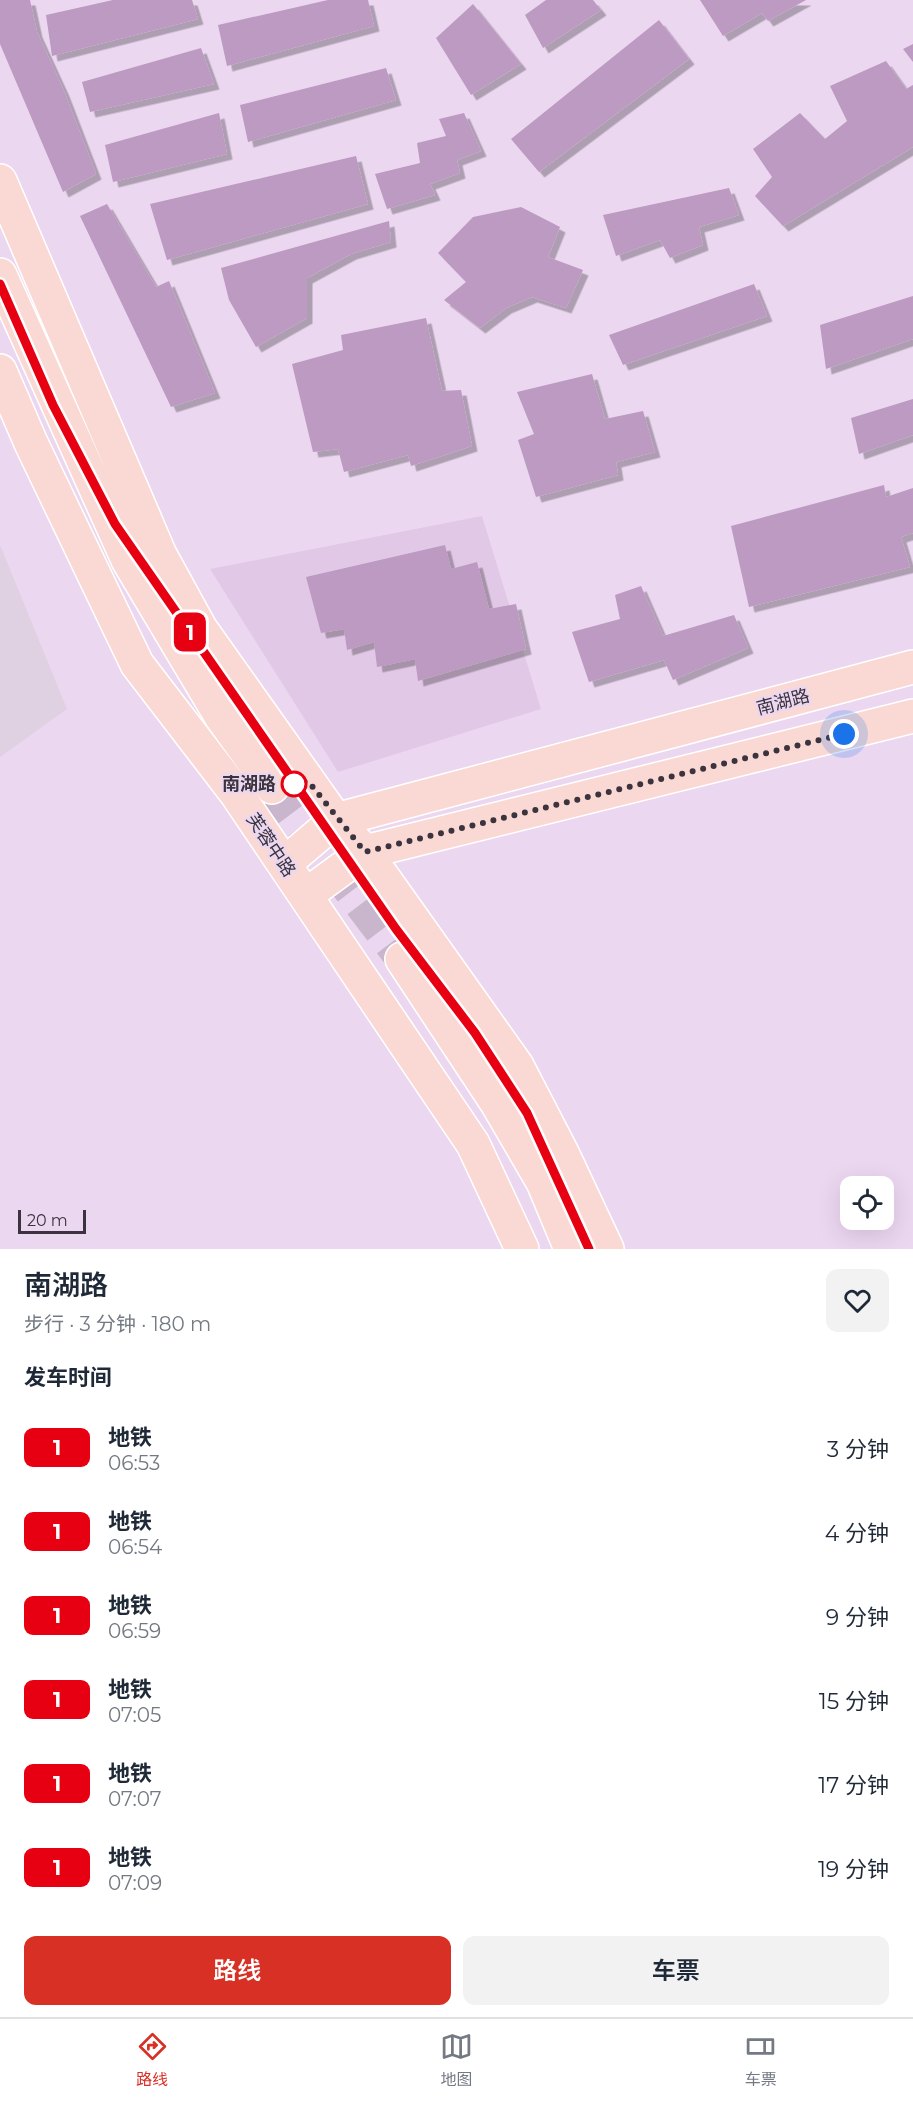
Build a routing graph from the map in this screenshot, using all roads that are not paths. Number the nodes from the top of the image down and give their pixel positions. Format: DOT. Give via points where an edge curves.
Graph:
graph roads {
  1 [pos="0,181"];
  2 [pos="0,275"];
  3 [pos="0,371"];
  4 [pos="913,667"];
  5 [pos="913,716"];
  6 [pos="272,787"];
  7 [pos="336,820"];
  8 [pos="365,852"];
  9 [pos="284,864"];
  10 [pos="306,895"];
  11 [pos="402,959"];
  12 [pos="522,1249"];
  13 [pos="571,1249"];
  14 [pos="607,1249"];
  1 -- 7 [label="main road" via="160,555 200,628"];
  2 -- 6 [label="main road, 芙蓉中路" via="128,560 221,717"];
  3 -- 9 [label="main road, 芙蓉中路" via="137,664"];
  4 -- 7 [label="main road, 南湖路"];
  5 -- 8 [label="main road"];
  7 -- 8 [label="main road"];
  7 -- 9 [label="main road, 南湖路"];
  8 -- 10 [label="main road"];
  8 -- 14 [label="main road" via="517,1066"];
  9 -- 10 [label="main road, 芙蓉中路"];
  10 -- 12 [label="main road, 芙蓉中路" via="473,1144"];
  11 -- 13 [label="main road" via="497,1103 543,1182"];
}
